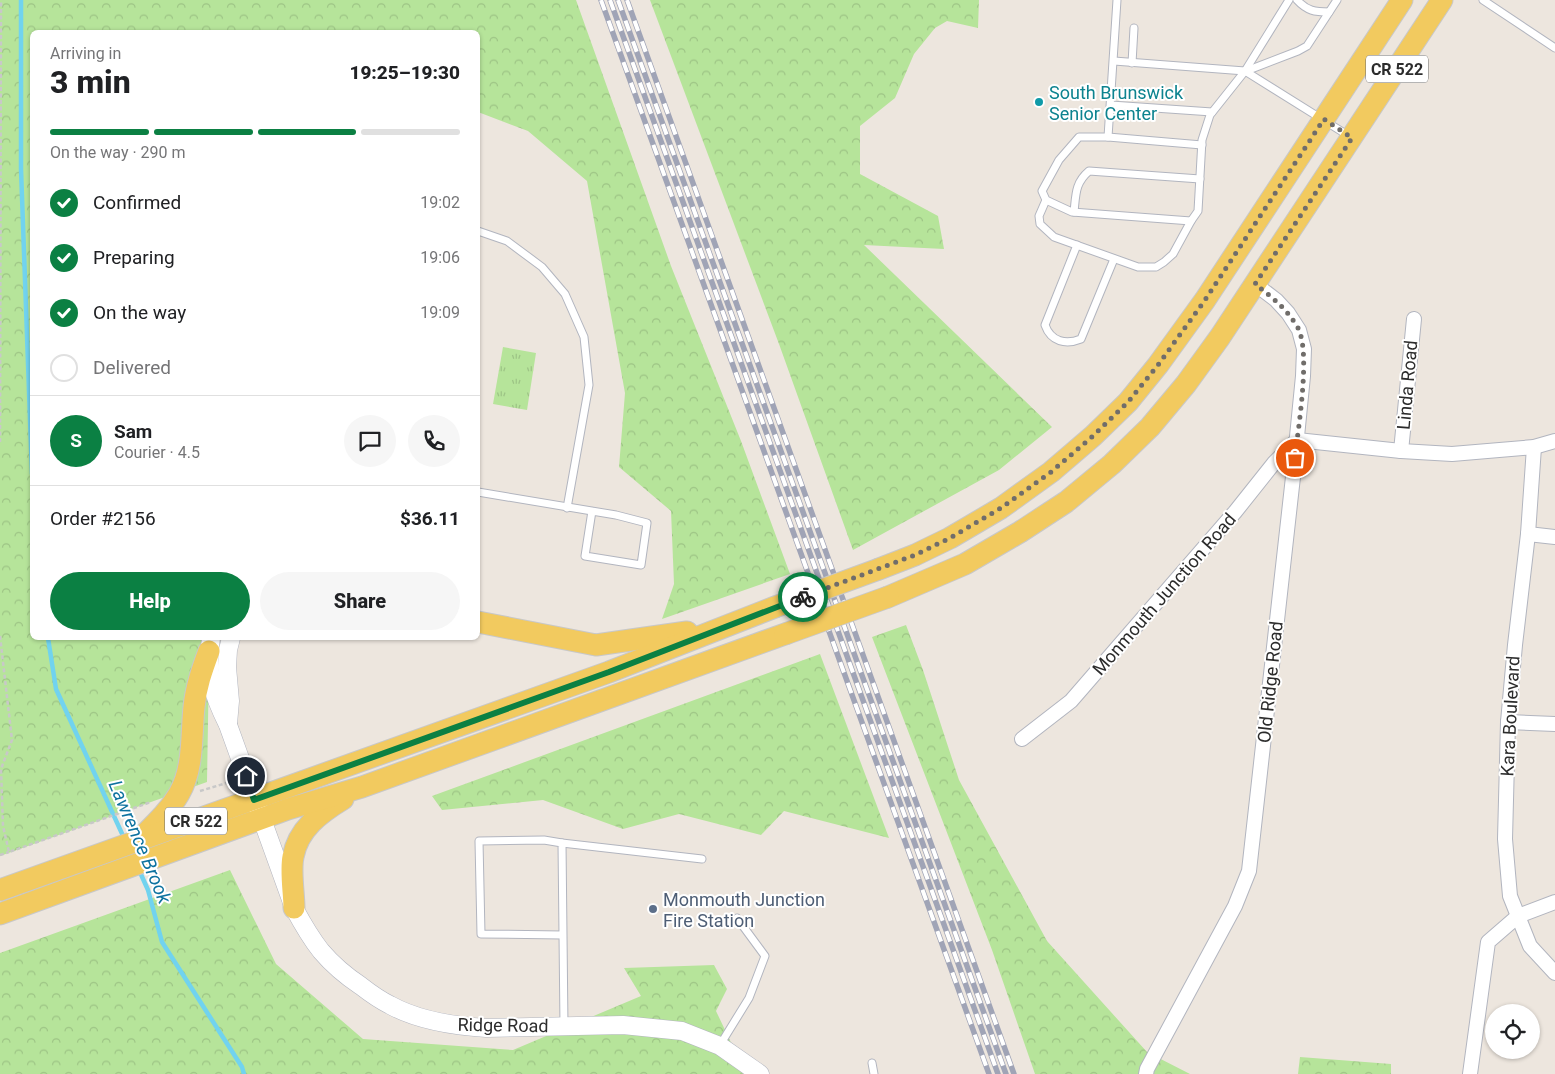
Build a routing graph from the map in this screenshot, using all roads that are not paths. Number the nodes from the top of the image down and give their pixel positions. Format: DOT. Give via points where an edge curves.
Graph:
graph roads {
  1 [pos="1117,0"];
  2 [pos="1289,0"];
  3 [pos="1297,0"];
  4 [pos="1337,0"];
  5 [pos="1402,0"];
  6 [pos="1442,0"];
  7 [pos="1483,0"];
  8 [pos="1329,12"];
  9 [pos="1134,28"];
  10 [pos="1555,48"];
  11 [pos="1114,61"];
  12 [pos="1132,62"];
  13 [pos="1245,71"];
  14 [pos="1110,104"];
  15 [pos="1212,112"];
  16 [pos="1324,119"];
  17 [pos="1108,137"];
  18 [pos="1352,138"];
  19 [pos="1202,145"];
  20 [pos="1200,178"];
  21 [pos="1046,200"];
  22 [pos="1074,212"];
  23 [pos="1191,221"];
  24 [pos="480,232"];
  25 [pos="1077,245"];
  26 [pos="1114,259"];
  27 [pos="1255,284"];
  28 [pos="1414,319"];
  29 [pos="1297,440"];
  30 [pos="1555,442"];
  31 [pos="1534,447"];
  32 [pos="1401,451"];
  33 [pos="480,492"];
  34 [pos="567,508"];
  35 [pos="592,511"];
  36 [pos="1528,534"];
  37 [pos="1555,537"];
  38 [pos="480,622"];
  39 [pos="738,622"];
  40 [pos="230,640"];
  41 [pos="210,644"];
  42 [pos="1508,722"];
  43 [pos="228,724"];
  44 [pos="1555,724"];
  45 [pos="1022,739"];
  46 [pos="362,787"];
  47 [pos="254,800"];
  48 [pos="261,820"];
  49 [pos="138,842"];
  50 [pos="562,843"];
  51 [pos="702,859"];
  52 [pos="0,890"];
  53 [pos="1555,902"];
  54 [pos="294,908"];
  55 [pos="0,914"];
  56 [pos="1518,916"];
  57 [pos="737,918"];
  58 [pos="562,935"];
  59 [pos="1555,973"];
  60 [pos="564,1026"];
  61 [pos="720,1046"];
  62 [pos="872,1063"];
  63 [pos="760,1074"];
  64 [pos="874,1074"];
  65 [pos="1146,1074"];
  66 [pos="1470,1074"];
  1 -- 11 [label="lane"];
  2 -- 13 [label="lane"];
  3 -- 8 [label="lane" via="1314,12"];
  4 -- 8 [label="lane"];
  5 -- 16 [label="main road, CR 522"];
  6 -- 18 [label="main road, CR 522"];
  7 -- 10 [label="lane"];
  8 -- 13 [label="lane" via="1307,46"];
  9 -- 12 [label="lane"];
  11 -- 12 [label="lane"];
  11 -- 14 [label="lane"];
  12 -- 13 [label="lane"];
  13 -- 15 [label="lane"];
  13 -- 16 [label="lane"];
  14 -- 15 [label="lane"];
  14 -- 17 [label="lane"];
  15 -- 19 [label="lane"];
  16 -- 18 [label="lane"];
  16 -- 39 [label="main road, CR 522, bridge" via="1205,300 1158,365 1128,402 1093,436 1001,508 950,538 915,555"];
  17 -- 19 [label="lane"];
  17 -- 21 [label="lane" via="1079,137 1068,148 1042,190"];
  18 -- 27 [label="main road, CR 522"];
  19 -- 20 [label="lane"];
  20 -- 22 [label="lane" via="1089,171 1077,188"];
  20 -- 23 [label="lane" via="1198,211"];
  21 -- 22 [label="lane"];
  21 -- 25 [label="lane" via="1039,216 1040,224 1054,237"];
  22 -- 23 [label="lane"];
  23 -- 26 [label="lane" via="1173,254 1156,267 1138,267"];
  24 -- 34 [label="lane" via="507,241 542,267 565,294 584,337 589,385"];
  25 -- 26 [label="lane"];
  25 -- 26 [label="lane" via="1045,325 1051,336 1065,343 1081,339"];
  27 -- 29 [label="street, Old Ridge Road" via="1276,300 1299,330 1304,349"];
  27 -- 46 [label="main road, CR 522, bridge" via="1186,384 1150,427 1112,464 1066,502 965,564 888,597"];
  28 -- 32 [label="street, Linda Road"];
  29 -- 32 [label="street"];
  29 -- 45 [label="street, Monmouth Junction Road" via="1072,701"];
  29 -- 65 [label="street, Old Ridge Road" via="1249,871 1235,906"];
  30 -- 31 [label="street"];
  31 -- 32 [label="street" via="1452,454"];
  31 -- 36 [label="street, Kara Boulevard"];
  33 -- 34 [label="lane"];
  34 -- 35 [label="lane"];
  35 -- 35 [label="lane" via="585,556 641,565 647,523"];
  36 -- 37 [label="street"];
  36 -- 42 [label="street, Kara Boulevard"];
  38 -- 39 [label="main road" via="596,645"];
  39 -- 47 [label="main road, CR 522"];
  40 -- 43 [label="street, Ridge Road" via="227,667"];
  41 -- 43 [label="street, Ridge Road" via="210,682"];
  41 -- 49 [label="main road" via="199,678 186,778 170,808"];
  42 -- 44 [label="street"];
  42 -- 56 [label="street, Kara Boulevard" via="1505,839 1510,896"];
  43 -- 47 [label="street, Ridge Road"];
  46 -- 48 [label="main road, CR 522"];
  46 -- 54 [label="main road" via="311,822 299,836 292,858"];
  47 -- 48 [label="street, Ridge Road"];
  47 -- 49 [label="main road, CR 522"];
  48 -- 54 [label="street, Ridge Road"];
  48 -- 55 [label="main road, CR 522"];
  49 -- 52 [label="main road, CR 522"];
  50 -- 51 [label="lane"];
  50 -- 58 [label="lane"];
  50 -- 58 [label="lane" via="544,840 480,841 481,934"];
  53 -- 56 [label="street"];
  54 -- 60 [label="street, Ridge Road" via="308,934 335,966 390,1005 412,1015 464,1027"];
  56 -- 59 [label="street, Kara Boulevard" via="1530,946"];
  56 -- 66 [label="street" via="1488,942"];
  57 -- 61 [label="lane" via="765,956 749,998"];
  58 -- 60 [label="lane"];
  60 -- 61 [label="street, Ridge Road" via="623,1024 682,1030"];
  61 -- 63 [label="street, Ridge Road"];
  62 -- 64 [label="lane"];
}
